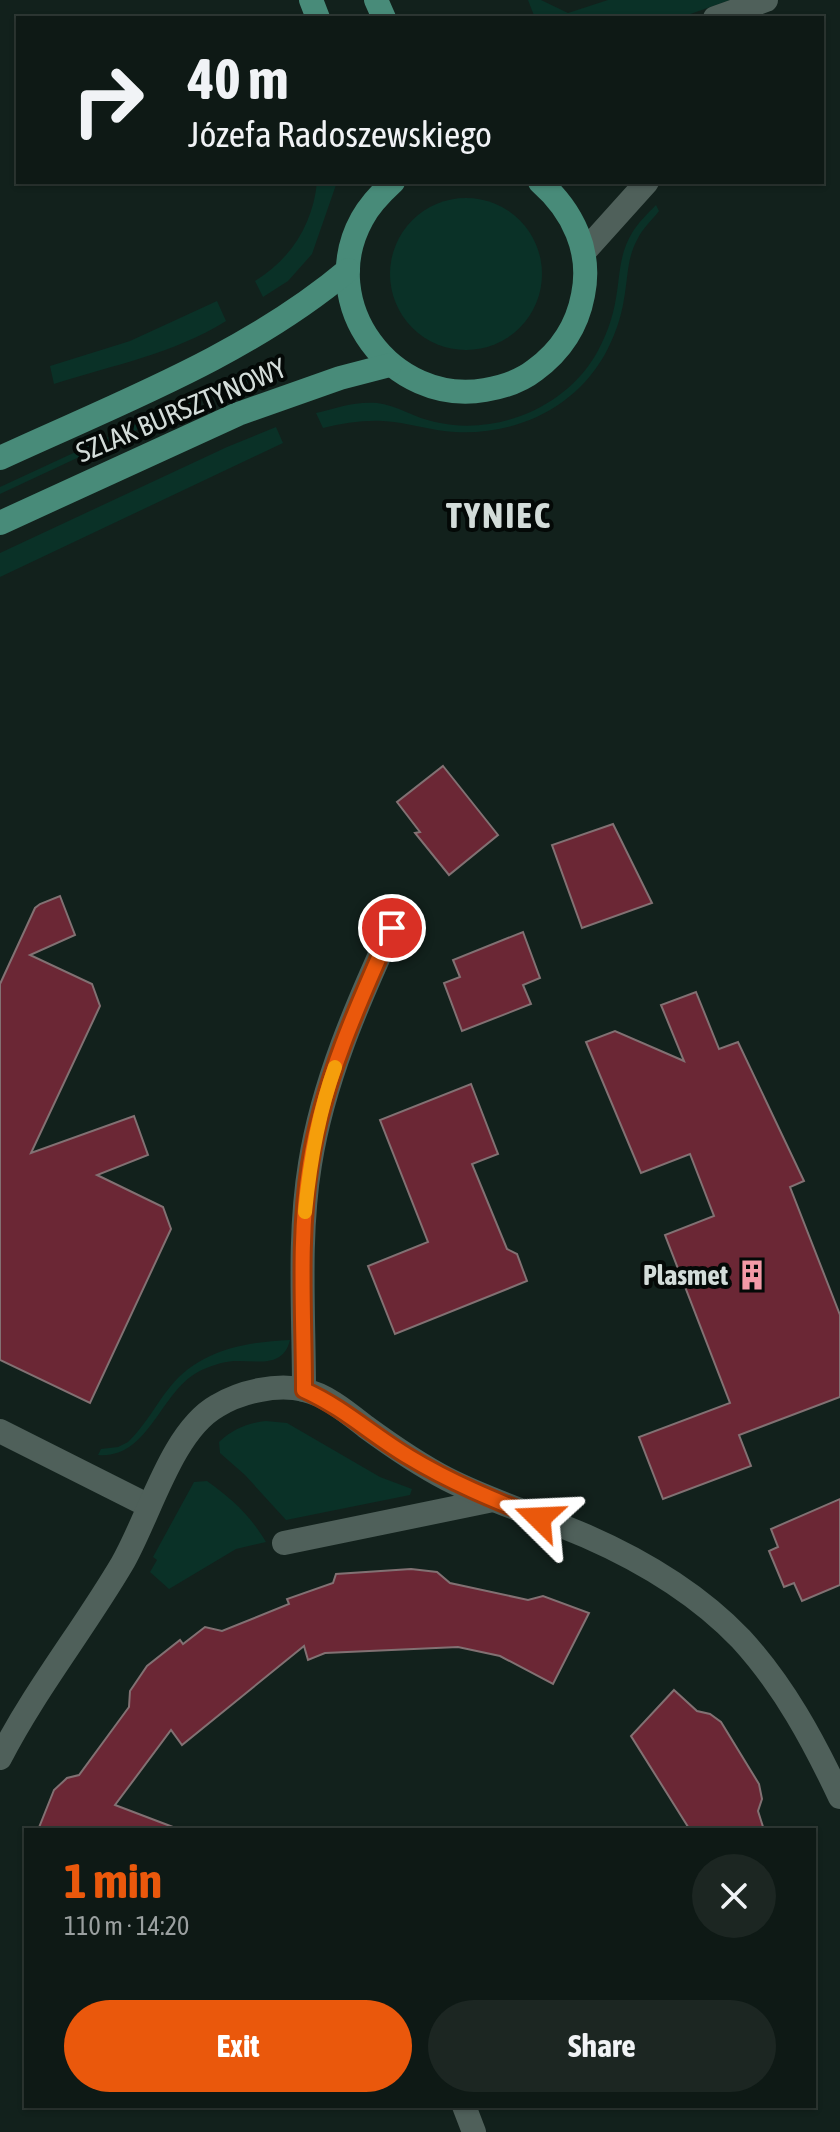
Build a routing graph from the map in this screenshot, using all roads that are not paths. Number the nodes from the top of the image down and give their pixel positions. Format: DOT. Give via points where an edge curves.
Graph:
graph roads {
  1 [pos="766,0"];
  2 [pos="721,16"];
  3 [pos="542,184"];
  4 [pos="645,184"];
  5 [pos="380,188"];
  6 [pos="584,252"];
  7 [pos="348,270"];
  8 [pos="390,365"];
  9 [pos="0,458"];
  10 [pos="0,523"];
  11 [pos="392,928"];
  12 [pos="304,1390"];
  13 [pos="0,1431"];
  14 [pos="493,1500"];
  15 [pos="149,1506"];
  16 [pos="284,1543"];
  17 [pos="0,1758"];
  18 [pos="840,1797"];
  19 [pos="465,2108"];
  20 [pos="474,2132"];
  1 -- 2 [label="street"];
  3 -- 6 [label="main road" via="574,223"];
  4 -- 6 [label="street"];
  5 -- 7 [label="main road" via="361,220"];
  6 -- 8 [label="main road" via="586,282 574,324 550,359 527,377 471,393 415,381"];
  7 -- 8 [label="main road" via="358,322"];
  7 -- 9 [label="main road, SZLAK BURSZTYNOWY" via="301,307 228,350"];
  8 -- 10 [label="main road, SZLAK BURSZTYNOWY" via="238,414"];
  11 -- 12 [label="street" via="345,1038 321,1107 309,1166"];
  12 -- 14 [label="street" via="333,1403 446,1479"];
  12 -- 15 [label="street" via="244,1393 197,1419"];
  13 -- 15 [label="street"];
  14 -- 16 [label="street"];
  14 -- 18 [label="street" via="627,1555 694,1597 778,1684"];
  15 -- 17 [label="street" via="123,1562"];
  19 -- 20 [label="street"];
}
